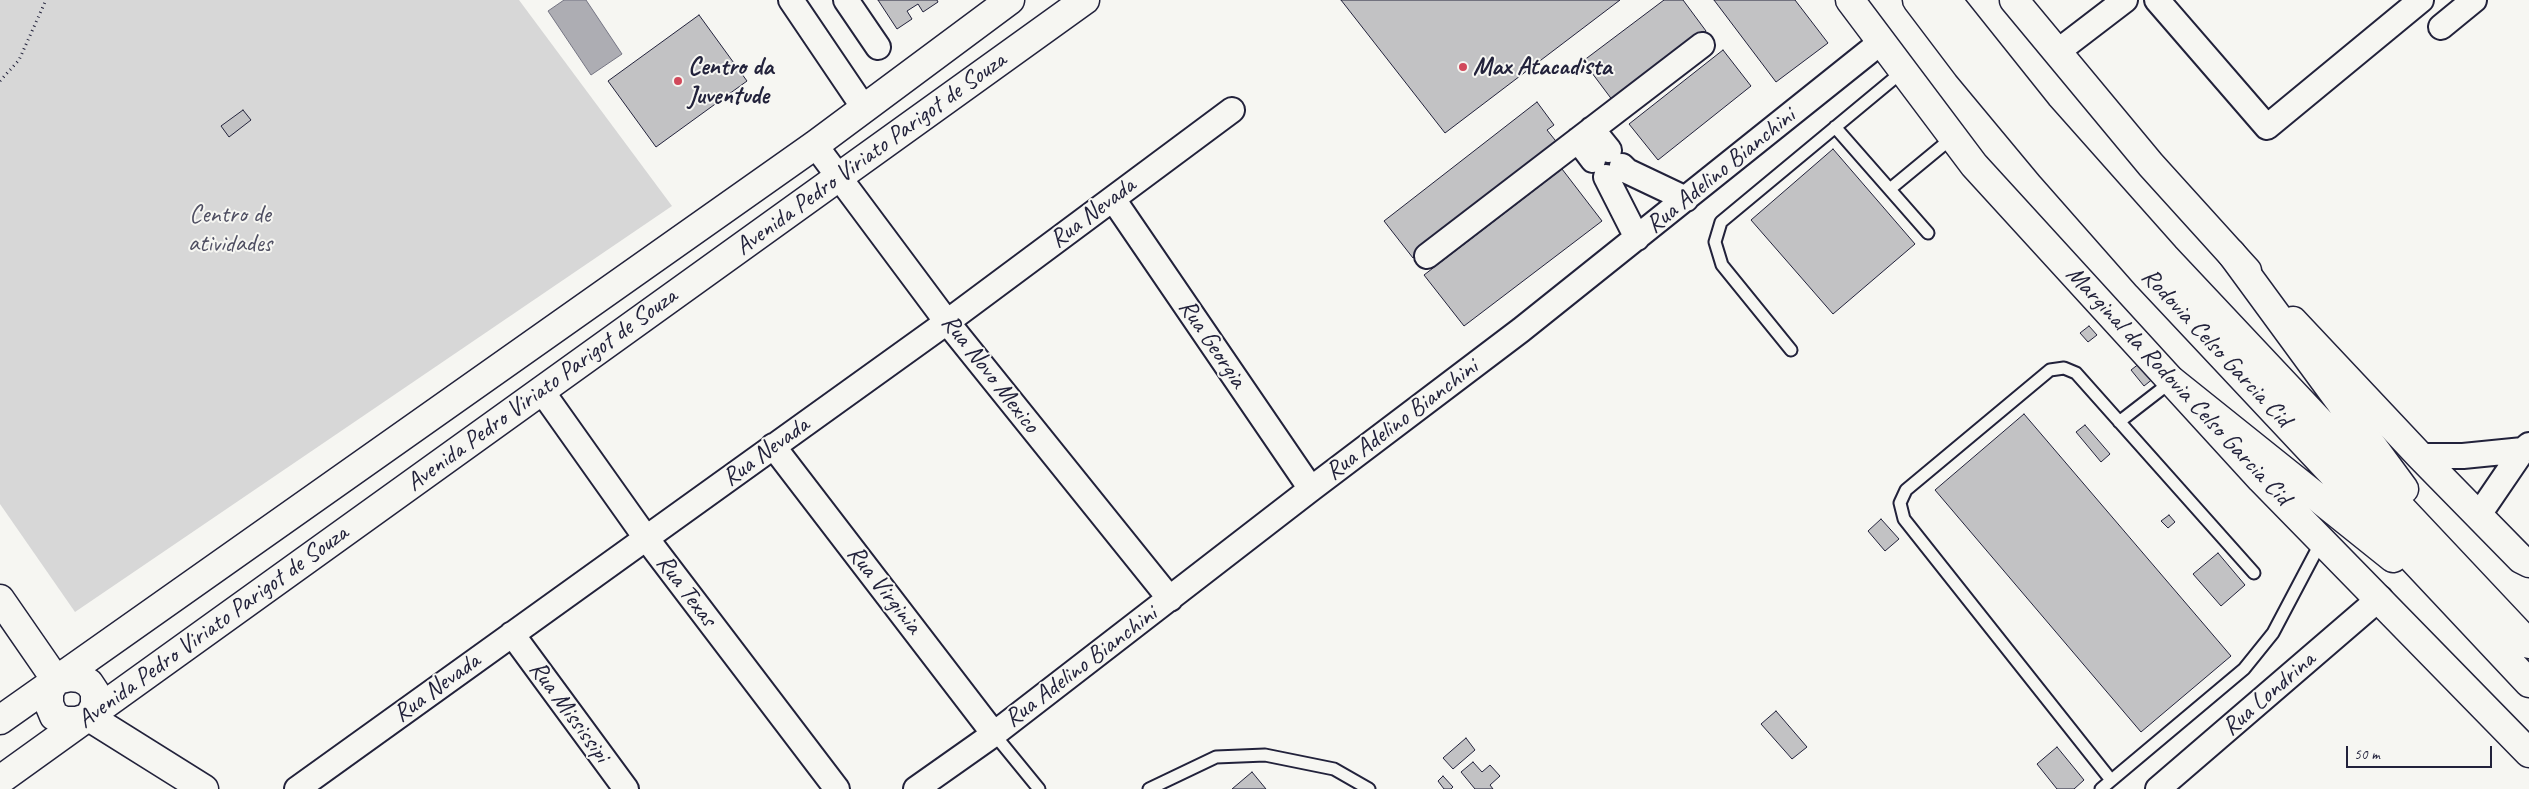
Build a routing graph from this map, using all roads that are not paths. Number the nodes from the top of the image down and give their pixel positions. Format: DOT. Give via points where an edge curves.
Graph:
graph roads {
  1 [pos="791,0"];
  2 [pos="846,0"];
  3 [pos="1010,0"];
  4 [pos="1085,0"];
  5 [pos="1850,0"];
  6 [pos="1916,0"];
  7 [pos="1947,0"];
  8 [pos="2014,0"];
  9 [pos="2125,0"];
  10 [pos="2157,0"];
  11 [pos="2421,0"];
  12 [pos="2474,0"];
  13 [pos="2441,27"];
  14 [pos="1881,42"];
  15 [pos="1702,45"];
  16 [pos="878,47"];
  17 [pos="2057,52"];
  18 [pos="1903,71"];
  19 [pos="864,108"];
  20 [pos="1232,110"];
  21 [pos="1835,127"];
  22 [pos="1585,135"];
  23 [pos="1953,138"];
  24 [pos="815,144"];
  25 [pos="1607,163"];
  26 [pos="840,178"];
  27 [pos="1890,189"];
  28 [pos="1113,198"];
  29 [pos="1686,199"];
  30 [pos="1928,233"];
  31 [pos="1637,238"];
  32 [pos="2231,254"];
  33 [pos="1427,256"];
  34 [pos="947,322"];
  35 [pos="1791,350"];
  36 [pos="2172,381"];
  37 [pos="541,390"];
  38 [pos="2119,422"];
  39 [pos="774,446"];
  40 [pos="2526,448"];
  41 [pos="2420,456"];
  42 [pos="1312,489"];
  43 [pos="2478,516"];
  44 [pos="646,538"];
  45 [pos="2322,540"];
  46 [pos="2529,563"];
  47 [pos="2254,573"];
  48 [pos="2474,585"];
  49 [pos="2380,598"];
  50 [pos="0,599"];
  51 [pos="1170,600"];
  52 [pos="2465,615"];
  53 [pos="512,634"];
  54 [pos="2529,644"];
  55 [pos="56,680"];
  56 [pos="2529,683"];
  57 [pos="89,717"];
  58 [pos="0,720"];
  59 [pos="994,734"];
  60 [pos="2529,753"];
  61 [pos="0,780"];
  62 [pos="2111,780"];
  63 [pos="204,789"];
  64 [pos="297,789"];
  65 [pos="626,789"];
  66 [pos="837,789"];
  67 [pos="916,789"];
  68 [pos="1039,789"];
  69 [pos="1149,789"];
  70 [pos="1369,789"];
  71 [pos="2101,789"];
  72 [pos="2158,789"];
  1 -- 19 [label="street"];
  2 -- 16 [label="street"];
  3 -- 19 [label="main road, Avenida Pedro Viriato Parigot de Souza"];
  4 -- 26 [label="main road, Avenida Pedro Viriato Parigot de Souza"];
  5 -- 14 [label="main road, Marginal da Rodovia Celso Garcia Cid"];
  6 -- 52 [label="main road, Rodovia Celso Garcia Cid" via="2051,168 2146,276"];
  7 -- 48 [label="main road, Rodovia Celso Garcia Cid" via="2038,114 2165,257"];
  8 -- 17 [label="main road"];
  9 -- 17 [label="street"];
  10 -- 11 [label="street" via="2267,127"];
  12 -- 13 [label="street"];
  14 -- 18 [label="main road, Marginal da Rodovia Celso Garcia Cid"];
  14 -- 29 [label="street, Rua Adelino Bianchini"];
  15 -- 22 [label="street"];
  17 -- 32 [label="main road"];
  18 -- 21 [label="lane"];
  18 -- 23 [label="main road, Marginal da Rodovia Celso Garcia Cid"];
  19 -- 24 [label="main road, Avenida Pedro Viriato Parigot de Souza"];
  20 -- 28 [label="street, Rua Nevada"];
  21 -- 27 [label="lane"];
  21 -- 35 [label="lane" via="1721,222 1715,242 1722,265"];
  22 -- 25 [label="street"];
  22 -- 33 [label="street"];
  23 -- 27 [label="lane"];
  23 -- 36 [label="main road, Marginal da Rodovia Celso Garcia Cid"];
  24 -- 26 [label="street, Rua Novo Mexico"];
  24 -- 55 [label="main road, Avenida Pedro Viriato Parigot de Souza"];
  25 -- 29 [label="street"];
  25 -- 31 [label="street"];
  26 -- 34 [label="street, Rua Novo Mexico"];
  26 -- 37 [label="main road, Avenida Pedro Viriato Parigot de Souza"];
  27 -- 30 [label="lane"];
  28 -- 34 [label="street, Rua Nevada"];
  28 -- 42 [label="street, Rua Georgia"];
  29 -- 31 [label="street, Rua Adelino Bianchini"];
  31 -- 42 [label="street, Rua Adelino Bianchini"];
  32 -- 41 [label="main road"];
  32 -- 48 [label="main road"];
  34 -- 39 [label="street, Rua Nevada"];
  34 -- 51 [label="street, Rua Novo Mexico"];
  36 -- 38 [label="lane"];
  36 -- 45 [label="main road, Marginal da Rodovia Celso Garcia Cid"];
  36 -- 52 [label="main road"];
  37 -- 44 [label="street, Rua Texas"];
  37 -- 57 [label="main road, Avenida Pedro Viriato Parigot de Souza"];
  38 -- 47 [label="lane"];
  38 -- 62 [label="lane" via="2076,374 2064,368 2050,370 1906,490 1900,503 1904,519"];
  39 -- 44 [label="street, Rua Nevada"];
  39 -- 59 [label="street, Rua Virginia"];
  40 -- 41 [label="street" via="2463,456"];
  40 -- 43 [label="street"];
  41 -- 43 [label="main road"];
  42 -- 51 [label="street, Rua Adelino Bianchini"];
  43 -- 46 [label="main road" via="2520,559"];
  44 -- 53 [label="street, Rua Nevada"];
  44 -- 66 [label="street, Rua Texas"];
  45 -- 49 [label="main road, Marginal da Rodovia Celso Garcia Cid"];
  45 -- 62 [label="lane" via="2273,633 2244,669"];
  48 -- 54 [label="main road, Rodovia Celso Garcia Cid"];
  49 -- 60 [label="main road, Marginal da Rodovia Celso Garcia Cid"];
  49 -- 72 [label="street, Rua Londrina"];
  50 -- 55 [label="main road"];
  51 -- 59 [label="street, Rua Adelino Bianchini"];
  52 -- 56 [label="main road, Rodovia Celso Garcia Cid"];
  53 -- 64 [label="street, Rua Nevada"];
  53 -- 65 [label="street, Rua Mississipi"];
  55 -- 57 [label="main road" via="70,677 89,683 95,692 95,705"];
  55 -- 58 [label="main road, Avenida Pedro Viriato Parigot de Souza"];
  57 -- 61 [label="main road, Avenida Pedro Viriato Parigot de Souza"];
  57 -- 63 [label="main road"];
  59 -- 67 [label="street, Rua Adelino Bianchini"];
  59 -- 68 [label="lane"];
  62 -- 71 [label="lane"];
  69 -- 70 [label="lane" via="1216,757 1265,755 1334,769"];
}
